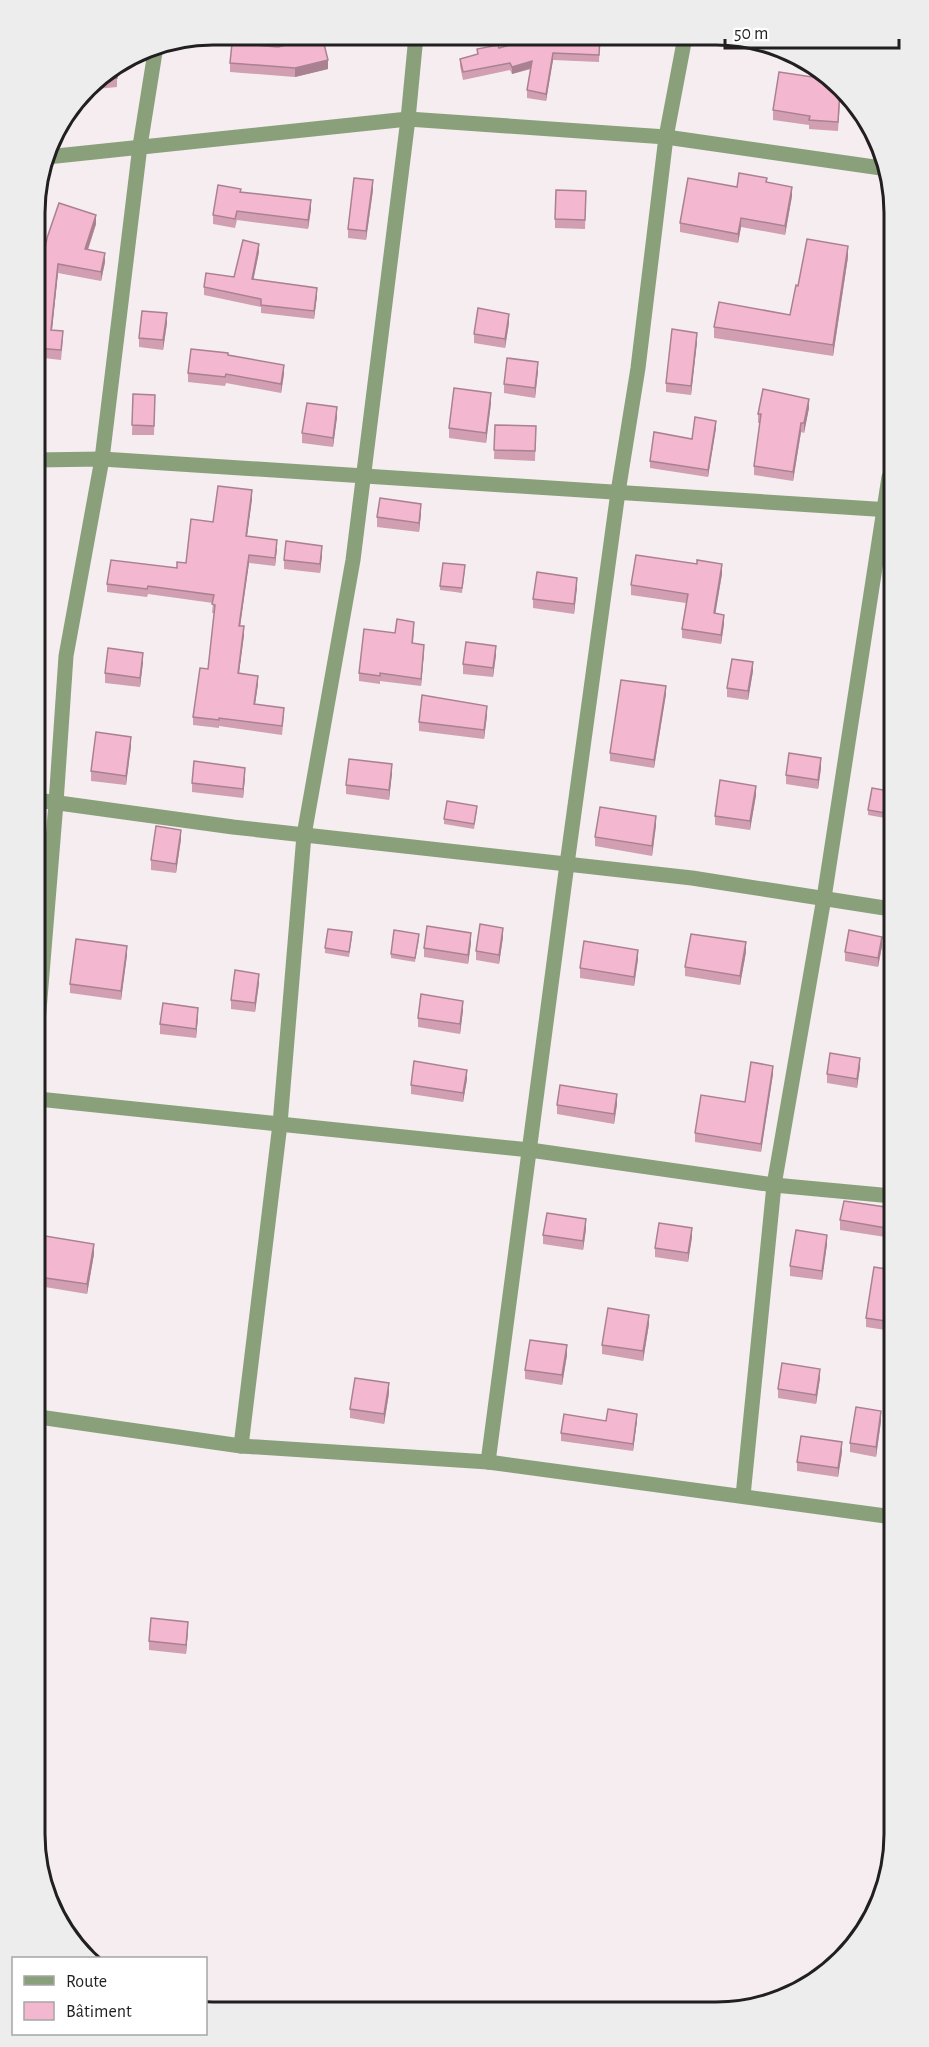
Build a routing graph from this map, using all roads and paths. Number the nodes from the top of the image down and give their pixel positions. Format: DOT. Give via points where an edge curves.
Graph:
graph roads {
  1 [pos="416,45"];
  2 [pos="684,45"];
  3 [pos="154,56"];
  4 [pos="408,119"];
  5 [pos="666,138"];
  6 [pos="140,146"];
  7 [pos="56,156"];
  8 [pos="877,168"];
  9 [pos="102,459"];
  10 [pos="45,460"];
  11 [pos="363,476"];
  12 [pos="618,492"];
  13 [pos="884,510"];
  14 [pos="884,528"];
  15 [pos="45,801"];
  16 [pos="56,803"];
  17 [pos="304,835"];
  18 [pos="567,864"];
  19 [pos="824,898"];
  20 [pos="884,908"];
  21 [pos="45,937"];
  22 [pos="45,1100"];
  23 [pos="280,1124"];
  24 [pos="530,1150"];
  25 [pos="774,1185"];
  26 [pos="884,1195"];
  27 [pos="45,1419"];
  28 [pos="241,1446"];
  29 [pos="488,1462"];
  30 [pos="743,1496"];
  31 [pos="884,1516"];
  1 -- 4 [label="street"];
  2 -- 5 [label="street"];
  3 -- 6 [label="street"];
  4 -- 5 [label="street"];
  4 -- 6 [label="street"];
  4 -- 11 [label="street"];
  5 -- 8 [label="street"];
  5 -- 12 [label="street" via="638,368"];
  6 -- 7 [label="street"];
  6 -- 9 [label="street"];
  9 -- 10 [label="street"];
  9 -- 11 [label="street"];
  9 -- 16 [label="street" via="66,656"];
  11 -- 12 [label="street"];
  11 -- 17 [label="street"];
  12 -- 13 [label="street"];
  12 -- 18 [label="street"];
  14 -- 19 [label="street"];
  15 -- 16 [label="street"];
  16 -- 17 [label="street"];
  16 -- 21 [label="street"];
  17 -- 18 [label="street"];
  17 -- 23 [label="street"];
  18 -- 19 [label="street"];
  18 -- 24 [label="street"];
  19 -- 20 [label="street"];
  19 -- 25 [label="street"];
  22 -- 23 [label="street"];
  23 -- 24 [label="street"];
  23 -- 28 [label="street"];
  24 -- 25 [label="street"];
  24 -- 29 [label="street"];
  25 -- 26 [label="street"];
  25 -- 30 [label="street"];
  27 -- 28 [label="street"];
  28 -- 29 [label="street"];
  29 -- 30 [label="street"];
  30 -- 31 [label="street"];
}
